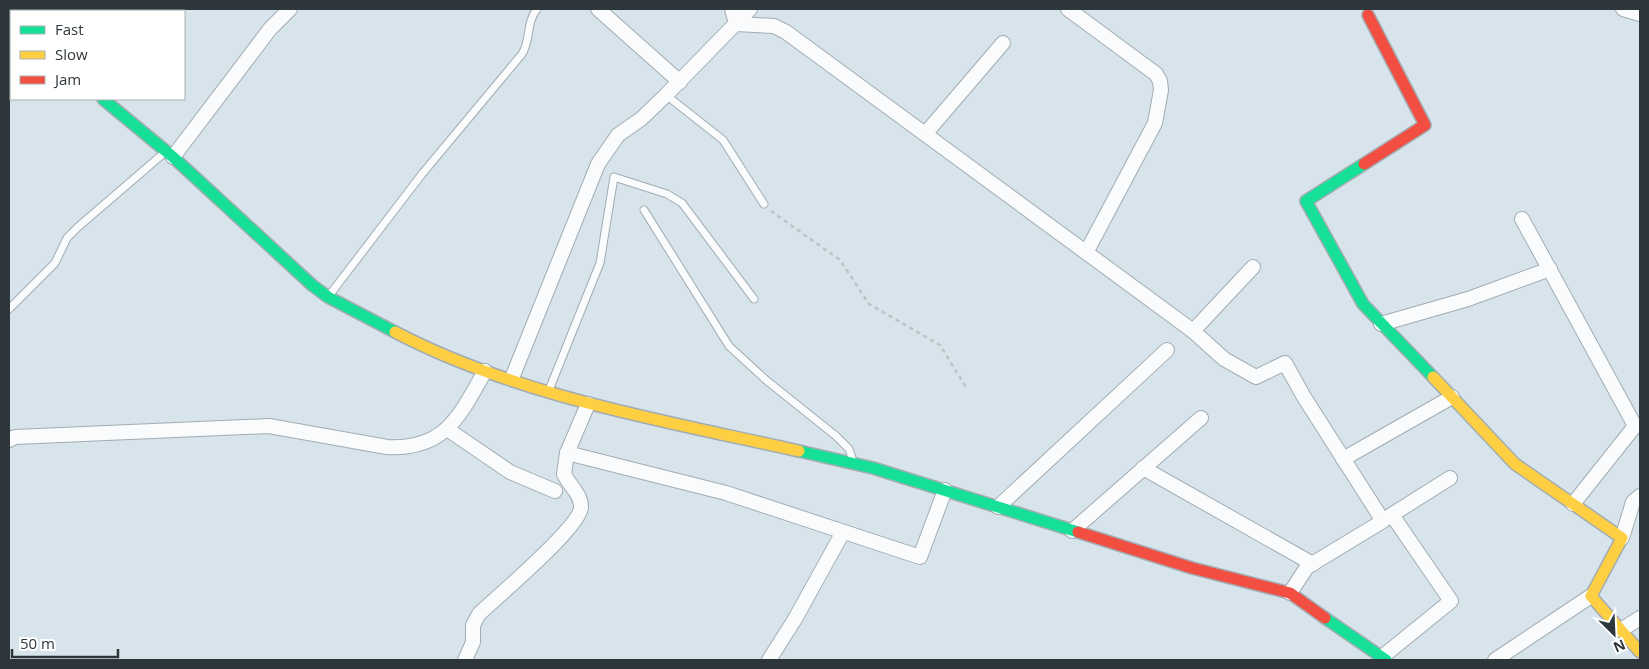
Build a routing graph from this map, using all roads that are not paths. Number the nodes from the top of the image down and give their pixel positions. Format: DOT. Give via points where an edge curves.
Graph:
graph roads {
  1 [pos="290,9"];
  2 [pos="537,9"];
  3 [pos="598,9"];
  4 [pos="732,9"];
  5 [pos="750,9"];
  6 [pos="1068,9"];
  7 [pos="1623,9"];
  8 [pos="1640,14"];
  9 [pos="1368,15"];
  10 [pos="736,24"];
  11 [pos="1003,43"];
  12 [pos="680,82"];
  13 [pos="666,95"];
  14 [pos="104,100"];
  15 [pos="926,133"];
  16 [pos="169,154"];
  17 [pos="764,204"];
  18 [pos="644,210"];
  19 [pos="1522,219"];
  20 [pos="1087,251"];
  21 [pos="1253,268"];
  22 [pos="1550,269"];
  23 [pos="328,296"];
  24 [pos="754,300"];
  25 [pos="9,309"];
  26 [pos="1381,324"];
  27 [pos="1192,331"];
  28 [pos="1167,350"];
  29 [pos="485,371"];
  30 [pos="512,378"];
  31 [pos="549,391"];
  32 [pos="1452,397"];
  33 [pos="588,404"];
  34 [pos="1201,418"];
  35 [pos="1638,423"];
  36 [pos="448,429"];
  37 [pos="9,440"];
  38 [pos="567,453"];
  39 [pos="1343,459"];
  40 [pos="854,464"];
  41 [pos="1144,468"];
  42 [pos="1450,478"];
  43 [pos="945,490"];
  44 [pos="555,491"];
  45 [pos="1640,496"];
  46 [pos="1573,504"];
  47 [pos="998,507"];
  48 [pos="1387,518"];
  49 [pos="1072,531"];
  50 [pos="843,532"];
  51 [pos="1622,538"];
  52 [pos="1313,564"];
  53 [pos="1290,593"];
  54 [pos="1591,596"];
  55 [pos="1640,618"];
  56 [pos="1621,630"];
  57 [pos="1640,652"];
  58 [pos="1384,659"];
  59 [pos="465,660"];
  60 [pos="769,660"];
  61 [pos="1495,660"];
  1 -- 16 [label="street" via="270,29"];
  2 -- 23 [label="lane" via="530,21 522,54 422,174"];
  3 -- 12 [label="street"];
  4 -- 10 [label="street"];
  5 -- 10 [label="street"];
  6 -- 20 [label="street" via="1156,74 1160,81 1155,123"];
  7 -- 8 [label="street"];
  9 -- 26 [label="street" via="1425,124 1306,201 1363,304"];
  10 -- 12 [label="street"];
  10 -- 15 [label="street" via="774,26 786,32"];
  11 -- 15 [label="street"];
  12 -- 13 [label="street"];
  13 -- 17 [label="lane" via="723,140"];
  13 -- 30 [label="street" via="618,135 598,164"];
  14 -- 16 [label="street"];
  15 -- 20 [label="street"];
  16 -- 23 [label="street" via="304,279"];
  16 -- 25 [label="lane" via="78,227 67,238 55,263"];
  18 -- 40 [label="lane" via="729,346 836,436 848,449"];
  19 -- 22 [label="street"];
  20 -- 27 [label="street"];
  21 -- 27 [label="street"];
  22 -- 26 [label="street" via="1468,300"];
  22 -- 35 [label="street"];
  23 -- 29 [label="street" via="437,354"];
  24 -- 31 [label="lane" via="682,203 667,194 614,177 600,263"];
  26 -- 32 [label="street"];
  27 -- 39 [label="street" via="1224,359 1256,377 1285,363"];
  28 -- 47 [label="street"];
  29 -- 30 [label="street"];
  29 -- 36 [label="street"];
  30 -- 31 [label="street"];
  31 -- 33 [label="street"];
  32 -- 39 [label="street"];
  32 -- 46 [label="street" via="1515,464"];
  33 -- 38 [label="street"];
  33 -- 40 [label="street"];
  34 -- 41 [label="street"];
  35 -- 46 [label="street"];
  36 -- 37 [label="street" via="403,448 269,426 16,437"];
  36 -- 44 [label="street" via="510,472"];
  38 -- 50 [label="street" via="726,493"];
  38 -- 59 [label="street" via="564,474 580,499 578,516 479,614 473,625 473,642"];
  39 -- 48 [label="street"];
  40 -- 43 [label="street"];
  41 -- 49 [label="street"];
  41 -- 52 [label="street"];
  42 -- 48 [label="street"];
  43 -- 47 [label="street"];
  43 -- 50 [label="street" via="920,557"];
  45 -- 51 [label="street" via="1633,502"];
  46 -- 51 [label="street"];
  47 -- 49 [label="street"];
  48 -- 52 [label="street"];
  48 -- 58 [label="street" via="1451,601"];
  49 -- 53 [label="street" via="1192,568"];
  50 -- 60 [label="street"];
  51 -- 54 [label="street"];
  52 -- 53 [label="street" via="1307,567"];
  53 -- 58 [label="street"];
  54 -- 56 [label="street"];
  54 -- 61 [label="street"];
  55 -- 56 [label="street"];
  56 -- 57 [label="street"];
}
